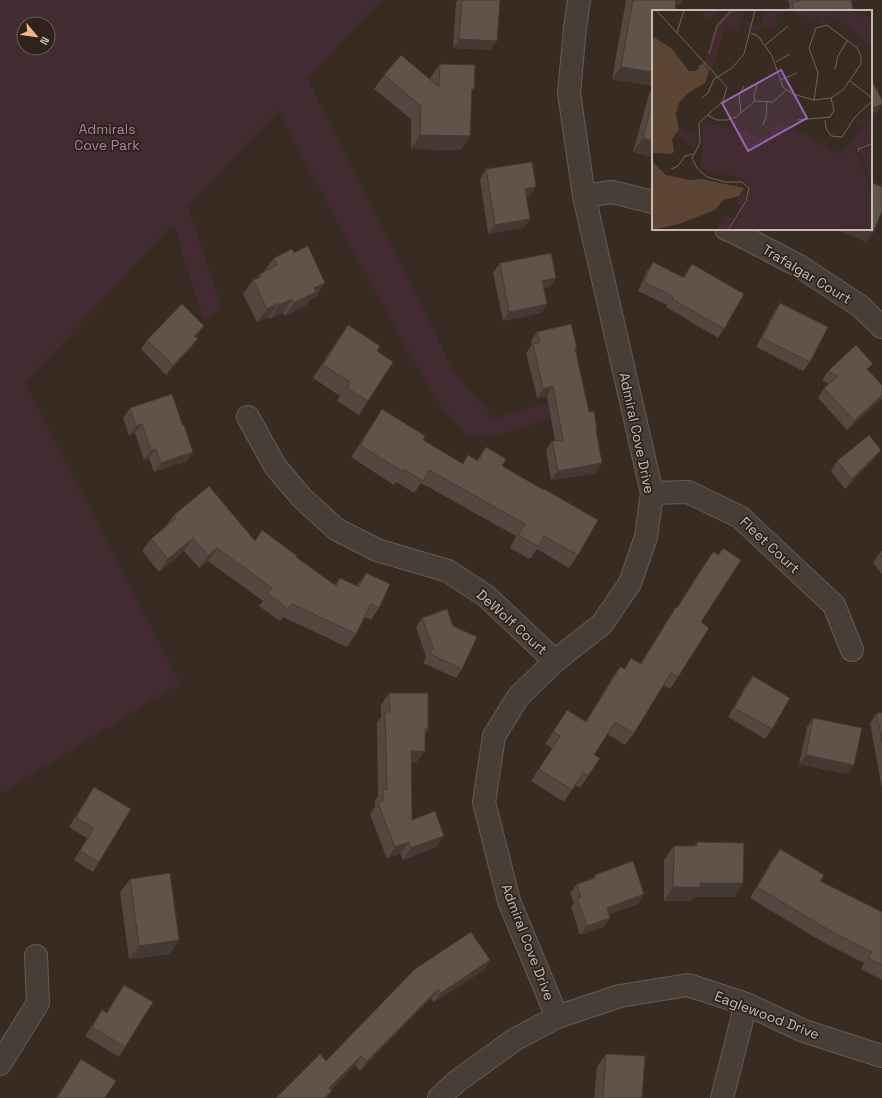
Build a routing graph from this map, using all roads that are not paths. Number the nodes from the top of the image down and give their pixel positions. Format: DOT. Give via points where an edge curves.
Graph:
graph roads {
  1 [pos="579,0"];
  2 [pos="584,196"];
  3 [pos="652,202"];
  4 [pos="728,230"];
  5 [pos="882,327"];
  6 [pos="248,417"];
  7 [pos="652,493"];
  8 [pos="852,650"];
  9 [pos="555,661"];
  10 [pos="36,956"];
  11 [pos="746,1004"];
  12 [pos="557,1017"];
  13 [pos="882,1056"];
  14 [pos="0,1064"];
  15 [pos="439,1098"];
  16 [pos="722,1098"];
  1 -- 2 [label="street, Admiral Cove Drive" via="569,93"];
  2 -- 3 [label="street" via="612,192"];
  2 -- 7 [label="street, Admiral Cove Drive"];
  4 -- 5 [label="street, Trafalgar Court" via="799,266 860,306"];
  6 -- 9 [label="street, DeWolf Court" via="275,466 302,498 336,529 377,550 448,571 486,596"];
  7 -- 8 [label="street, Fleet Court" via="688,492 740,517 834,605"];
  7 -- 9 [label="street, Admiral Cove Drive" via="646,537 630,583 602,624"];
  9 -- 12 [label="street, Admiral Cove Drive" via="518,697 494,736 484,802 509,901"];
  10 -- 14 [label="street" via="38,1003"];
  11 -- 12 [label="street, Eaglewood Drive" via="688,985 620,996"];
  11 -- 13 [label="street, Eaglewood Drive" via="804,1031"];
  11 -- 16 [label="street"];
  12 -- 15 [label="street, Eaglewood Drive" via="514,1040 456,1082"];
}
